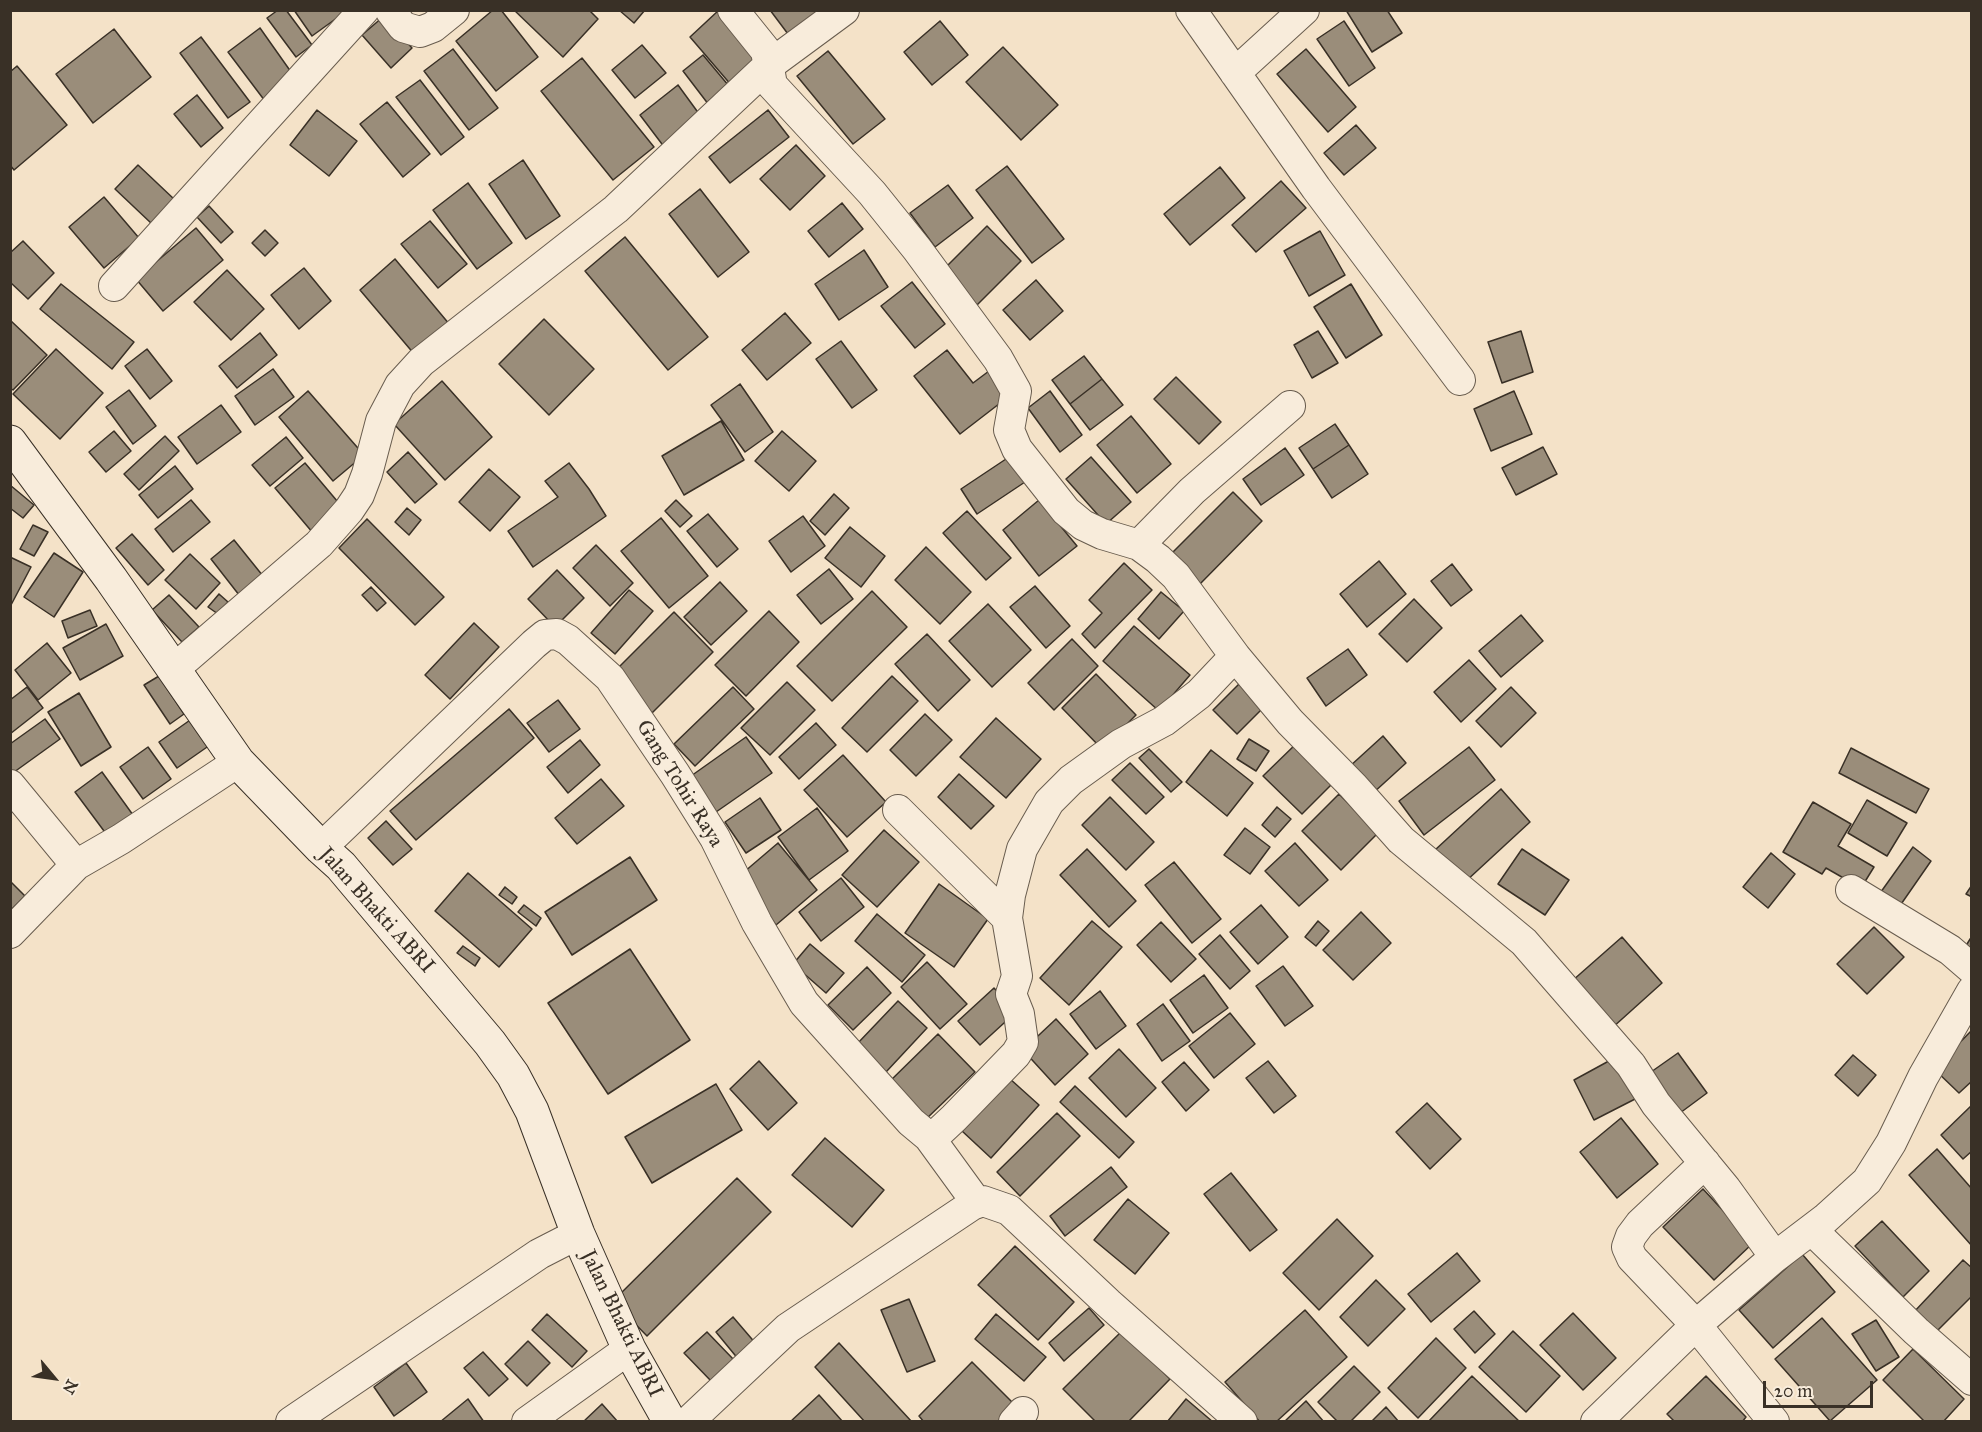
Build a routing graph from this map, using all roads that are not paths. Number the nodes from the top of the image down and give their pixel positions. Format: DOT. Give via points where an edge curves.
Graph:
graph roads {
  1 [pos="364,10"];
  2 [pos="390,10"];
  3 [pos="454,10"];
  4 [pos="733,10"];
  5 [pos="844,10"];
  6 [pos="1191,10"];
  7 [pos="1304,10"];
  8 [pos="768,66"];
  9 [pos="1235,73"];
  10 [pos="114,286"];
  11 [pos="1460,380"];
  12 [pos="1290,406"];
  13 [pos="10,442"];
  14 [pos="1139,545"];
  15 [pos="1235,656"];
  16 [pos="174,669"];
  17 [pos="238,762"];
  18 [pos="10,785"];
  19 [pos="898,810"];
  20 [pos="321,848"];
  21 [pos="76,865"];
  22 [pos="1851,890"];
  23 [pos="1007,918"];
  24 [pos="10,933"];
  25 [pos="1971,969"];
  26 [pos="1971,992"];
  27 [pos="929,1137"];
  28 [pos="1705,1163"];
  29 [pos="977,1203"];
  30 [pos="1812,1230"];
  31 [pos="578,1234"];
  32 [pos="1775,1257"];
  33 [pos="1695,1325"];
  34 [pos="629,1349"];
  35 [pos="1971,1380"];
  36 [pos="291,1422"];
  37 [pos="527,1422"];
  38 [pos="670,1422"];
  39 [pos="688,1422"];
  40 [pos="1242,1422"];
  41 [pos="1596,1422"];
  42 [pos="1774,1422"];
  1 -- 10 [label="street"];
  2 -- 3 [label="street" via="403,27 420,32"];
  4 -- 8 [label="street" via="766,51"];
  5 -- 8 [label="street"];
  6 -- 9 [label="street"];
  7 -- 9 [label="street"];
  8 -- 14 [label="street" via="772,84 872,193 998,359 1016,391 1009,430 1017,449 1066,511 1102,534"];
  8 -- 16 [label="street" via="616,209 421,362 400,385 381,421 367,474 349,510 320,544"];
  9 -- 11 [label="street"];
  12 -- 14 [label="street" via="1192,490"];
  13 -- 16 [label="street, Jalan Bhakti ABRI"];
  14 -- 15 [label="street" via="1176,576"];
  15 -- 23 [label="street" via="1190,701 1164,721 1121,744 1071,780 1049,802 1022,849"];
  15 -- 28 [label="street" via="1290,722 1401,840 1524,942 1631,1065 1656,1104"];
  16 -- 17 [label="street, Jalan Bhakti ABRI"];
  17 -- 20 [label="street, Jalan Bhakti ABRI"];
  17 -- 21 [label="street"];
  18 -- 21 [label="street"];
  19 -- 23 [label="street"];
  20 -- 27 [label="street, Gang Tohir Raya" via="545,634 557,634 610,678 675,774 715,838 804,1003"];
  20 -- 31 [label="street, Jalan Bhakti ABRI" via="341,866 513,1075 532,1111"];
  21 -- 24 [label="street"];
  22 -- 25 [label="street" via="1950,950"];
  23 -- 27 [label="street" via="1017,976 1011,994 1023,1042 945,1127"];
  26 -- 30 [label="street" via="1867,1181"];
  27 -- 29 [label="street, Gang Tohir Raya"];
  28 -- 32 [label="street"];
  28 -- 33 [label="street" via="1640,1224 1627,1247 1632,1258"];
  29 -- 39 [label="street" via="788,1328"];
  29 -- 40 [label="street" via="993,1203 1009,1210"];
  30 -- 32 [label="street"];
  30 -- 35 [label="street"];
  31 -- 34 [label="street, Jalan Bhakti ABRI"];
  31 -- 36 [label="street" via="539,1254"];
  32 -- 33 [label="street"];
  33 -- 41 [label="street"];
  33 -- 42 [label="street"];
  34 -- 37 [label="street"];
  34 -- 38 [label="street, Jalan Bhakti ABRI"];
}
